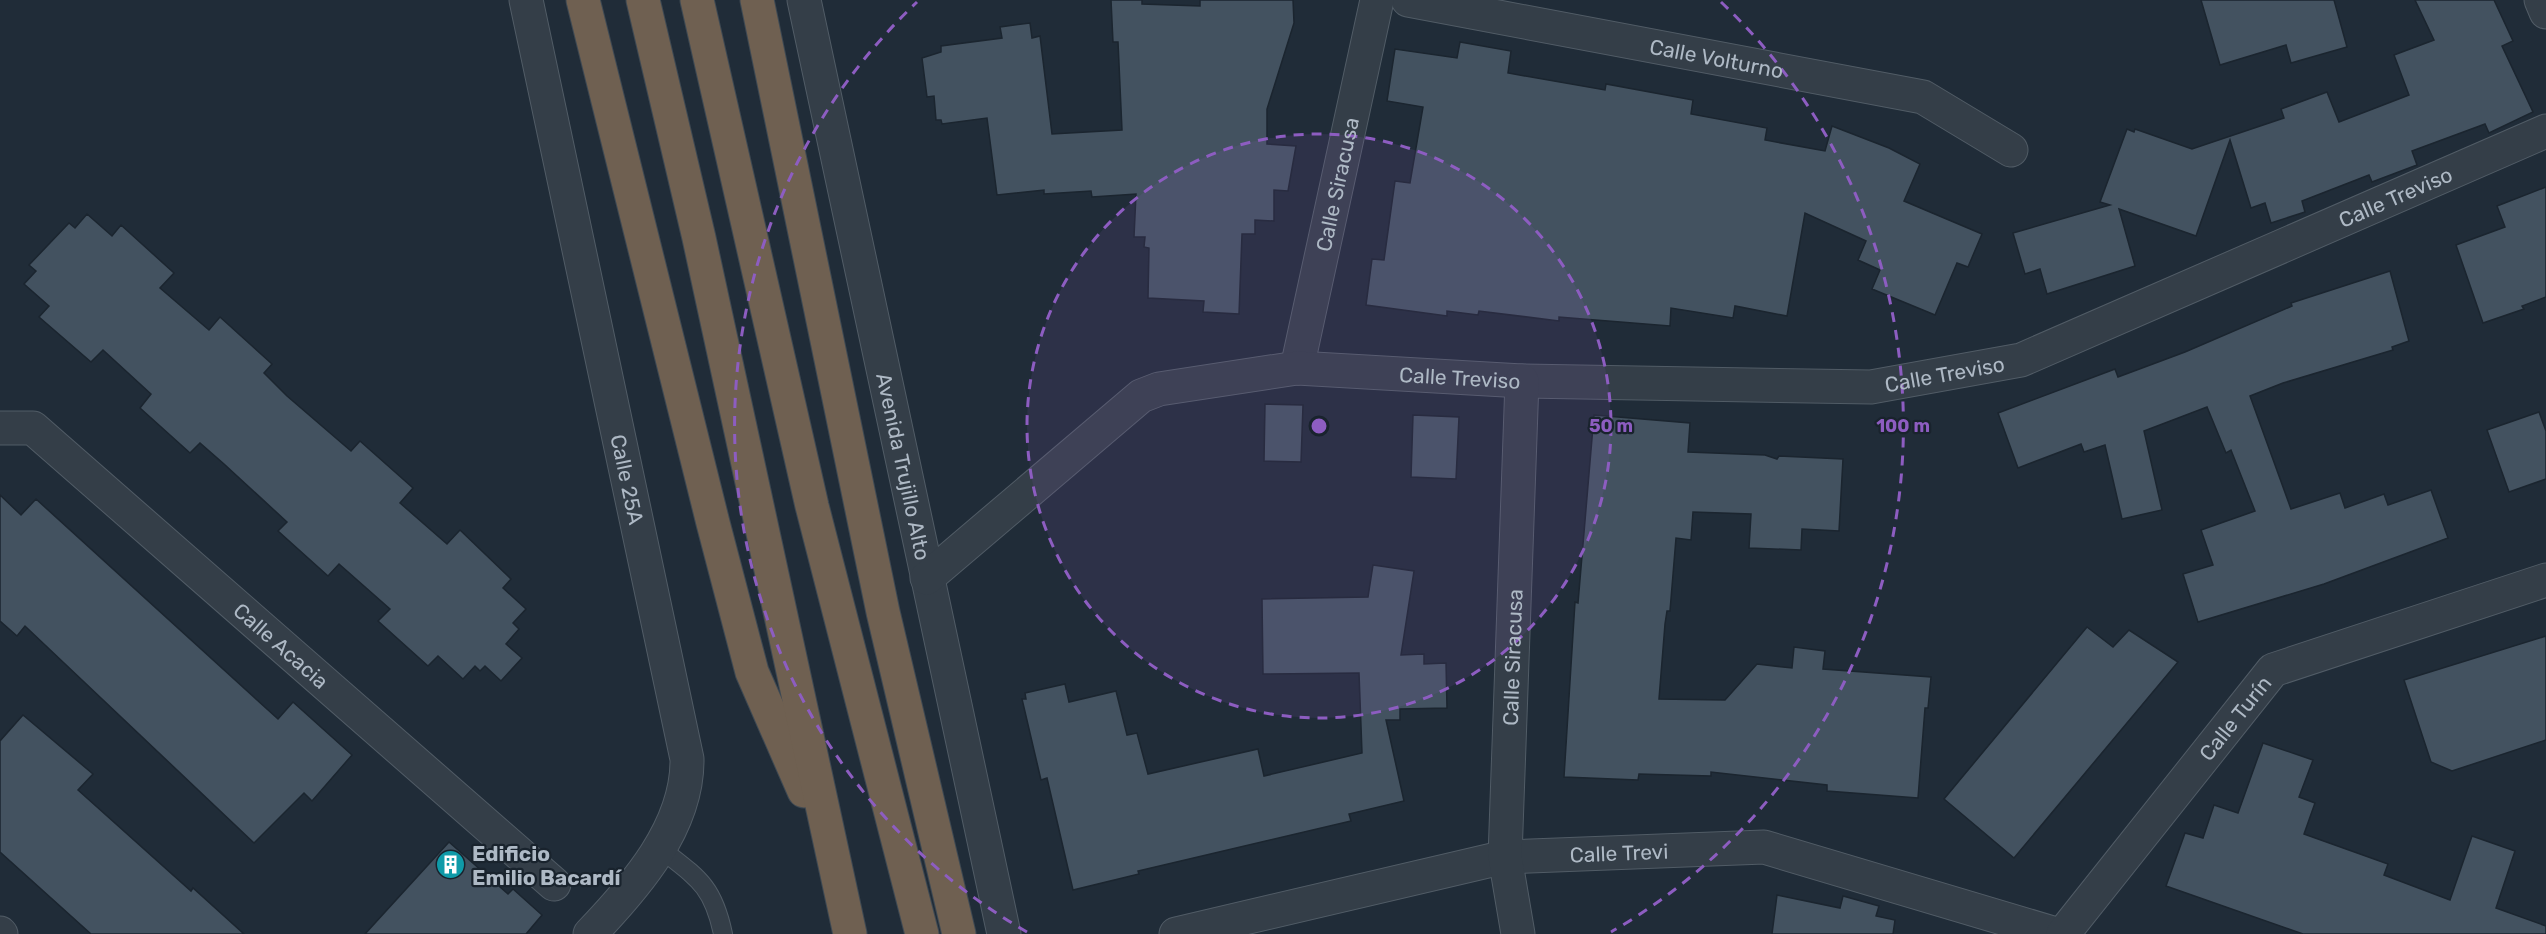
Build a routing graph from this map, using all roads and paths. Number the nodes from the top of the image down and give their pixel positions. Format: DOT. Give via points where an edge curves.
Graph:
graph roads {
  1 [pos="526,0"];
  2 [pos="583,0"];
  3 [pos="643,0"];
  4 [pos="697,0"];
  5 [pos="757,0"];
  6 [pos="804,0"];
  7 [pos="1377,0"];
  8 [pos="1407,0"];
  9 [pos="2541,0"];
  10 [pos="2546,12"];
  11 [pos="2546,131"];
  12 [pos="2012,150"];
  13 [pos="1297,368"];
  14 [pos="1522,381"];
  15 [pos="0,428"];
  16 [pos="927,578"];
  17 [pos="2546,580"];
  18 [pos="661,849"];
  19 [pos="1505,857"];
  20 [pos="834,858"];
  21 [pos="554,884"];
  22 [pos="590,934"];
  23 [pos="723,934"];
  24 [pos="850,934"];
  25 [pos="922,934"];
  26 [pos="959,934"];
  27 [pos="1004,934"];
  28 [pos="1176,934"];
  29 [pos="1518,934"];
  30 [pos="2056,934"];
  31 [pos="2063,934"];
  1 -- 18 [label="street, Calle 25A" via="684,737 687,774 676,817"];
  2 -- 20 [label="highway" via="752,672"];
  3 -- 20 [label="highway"];
  4 -- 25 [label="highway" via="812,506"];
  5 -- 26 [label="highway" via="883,612"];
  6 -- 16 [label="street, Avenida Trujillo Alto"];
  7 -- 13 [label="street, Calle Siracusa"];
  8 -- 12 [label="street, Calle Volturno" via="1923,97"];
  9 -- 10 [label="street"];
  11 -- 14 [label="street, Calle Treviso" via="2020,360 1871,387"];
  13 -- 14 [label="street, Calle Treviso"];
  13 -- 16 [label="street, Calle Treviso" via="1159,389 1141,396"];
  14 -- 19 [label="street, Calle Siracusa"];
  15 -- 21 [label="street, Calle Acacia" via="33,428"];
  16 -- 27 [label="street, Avenida Trujillo Alto"];
  17 -- 31 [label="street, Calle Turín" via="2273,670"];
  18 -- 22 [label="street, Calle 25A"];
  18 -- 23 [label="lane" via="699,878 718,906"];
  19 -- 28 [label="street, Calle Trevi"];
  19 -- 29 [label="street, Calle Siracusa"];
  19 -- 30 [label="street, Calle Trevi" via="1764,847"];
  20 -- 24 [label="highway"];
}
